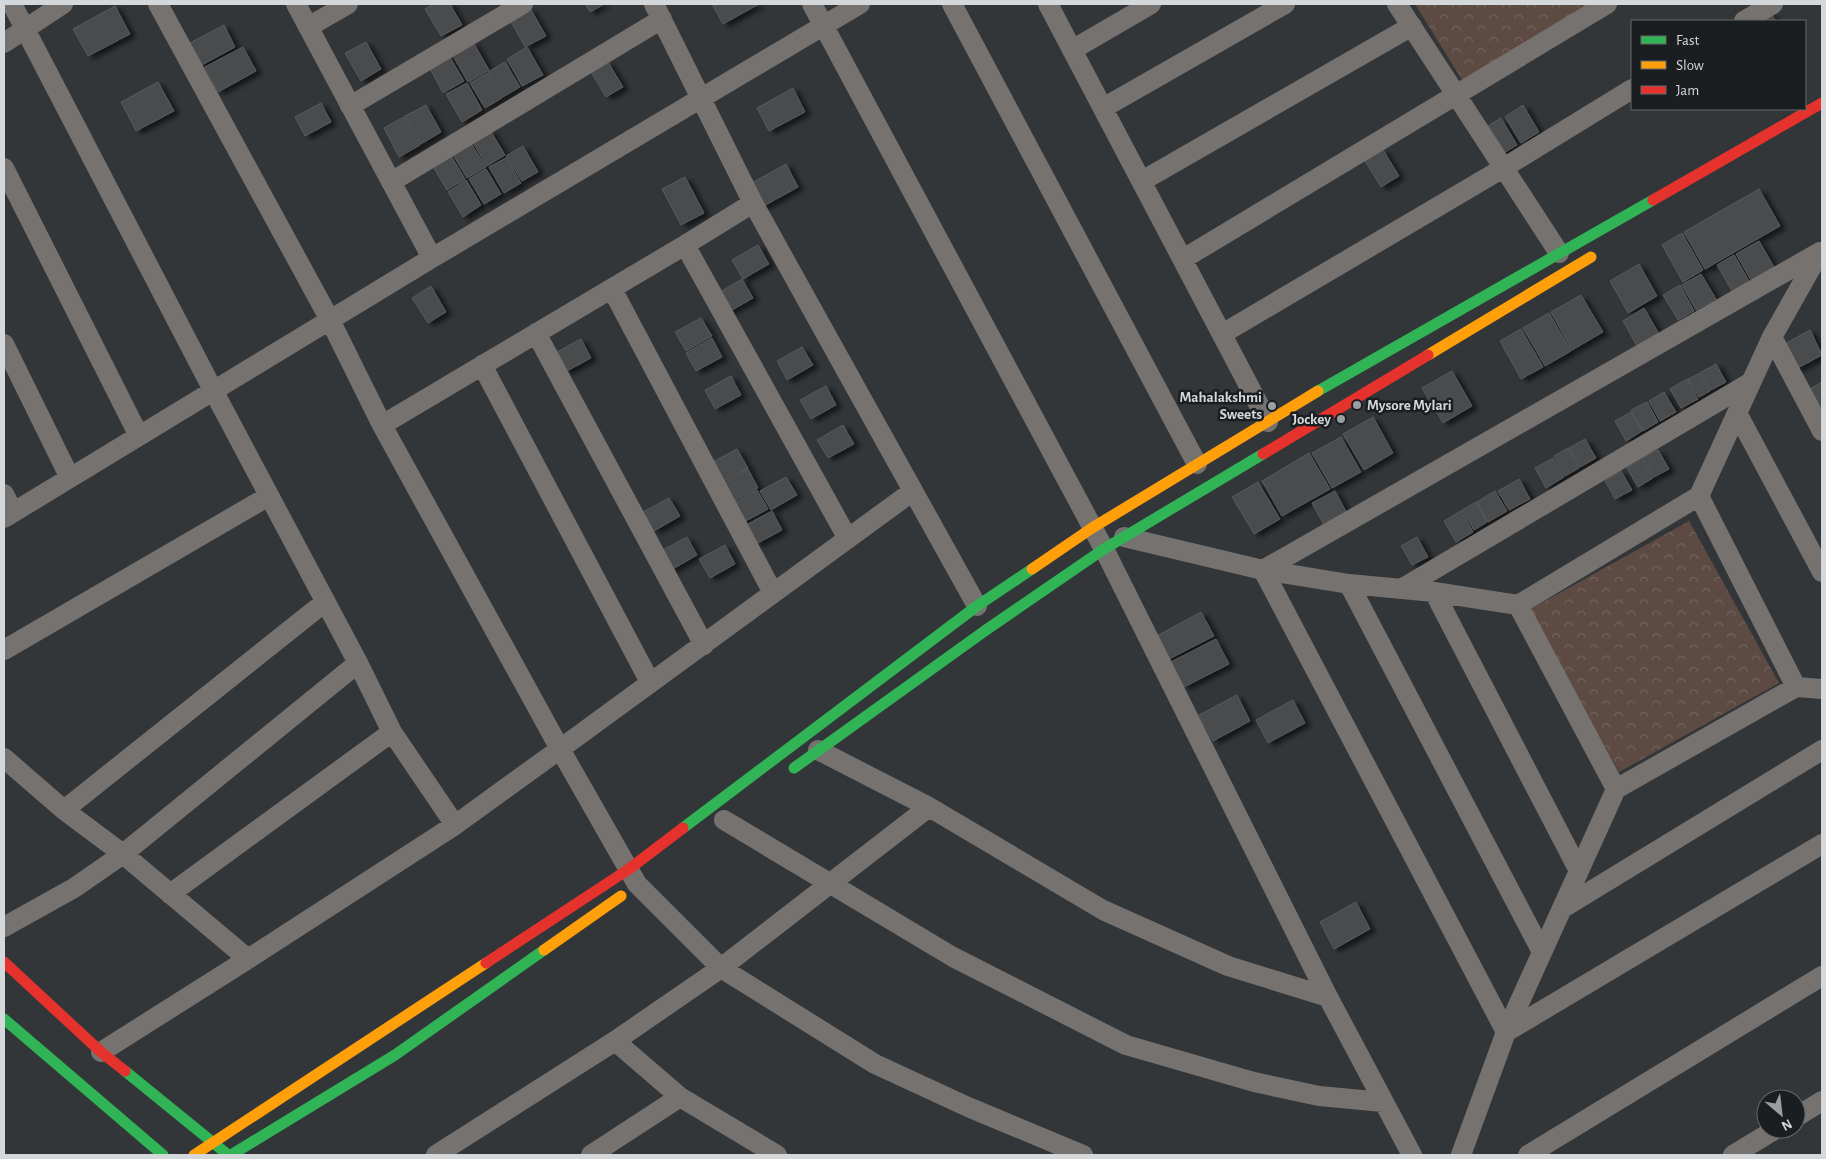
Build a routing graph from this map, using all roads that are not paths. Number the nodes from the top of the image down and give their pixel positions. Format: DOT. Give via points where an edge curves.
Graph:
graph roads {
  1 [pos="12,4"];
  2 [pos="64,4"];
  3 [pos="158,4"];
  4 [pos="296,4"];
  5 [pos="348,4"];
  6 [pos="523,4"];
  7 [pos="812,4"];
  8 [pos="860,4"];
  9 [pos="952,4"];
  10 [pos="1048,4"];
  11 [pos="1151,4"];
  12 [pos="1285,4"];
  13 [pos="1397,4"];
  14 [pos="1607,4"];
  15 [pos="1773,4"];
  16 [pos="658,11"];
  17 [pos="1746,20"];
  18 [pos="308,26"];
  19 [pos="823,26"];
  20 [pos="1412,26"];
  21 [pos="26,29"];
  22 [pos="4,43"];
  23 [pos="1072,50"];
  24 [pos="1631,91"];
  25 [pos="1457,95"];
  26 [pos="701,98"];
  27 [pos="1822,103"];
  28 [pos="350,106"];
  29 [pos="1103,108"];
  30 [pos="1505,167"];
  31 [pos="4,168"];
  32 [pos="1142,181"];
  33 [pos="391,182"];
  34 [pos="753,203"];
  35 [pos="685,245"];
  36 [pos="1605,249"];
  37 [pos="1822,252"];
  38 [pos="1560,253"];
  39 [pos="432,258"];
  40 [pos="1183,259"];
  41 [pos="612,288"];
  42 [pos="330,320"];
  43 [pos="536,333"];
  44 [pos="1222,334"];
  45 [pos="1772,337"];
  46 [pos="4,344"];
  47 [pos="482,365"];
  48 [pos="1751,382"];
  49 [pos="213,390"];
  50 [pos="1737,413"];
  51 [pos="1268,422"];
  52 [pos="382,425"];
  53 [pos="1822,431"];
  54 [pos="139,436"];
  55 [pos="1198,464"];
  56 [pos="70,478"];
  57 [pos="914,491"];
  58 [pos="4,494"];
  59 [pos="269,496"];
  60 [pos="1699,496"];
  61 [pos="8,515"];
  62 [pos="1092,528"];
  63 [pos="1124,537"];
  64 [pos="848,539"];
  65 [pos="1104,549"];
  66 [pos="1263,570"];
  67 [pos="1822,572"];
  68 [pos="1349,584"];
  69 [pos="1402,589"];
  70 [pos="1434,592"];
  71 [pos="773,593"];
  72 [pos="325,602"];
  73 [pos="1518,605"];
  74 [pos="977,606"];
  75 [pos="704,644"];
  76 [pos="4,650"];
  77 [pos="358,663"];
  78 [pos="650,682"];
  79 [pos="1796,687"];
  80 [pos="1822,689"];
  81 [pos="392,732"];
  82 [pos="560,749"];
  83 [pos="818,750"];
  84 [pos="1822,750"];
  85 [pos="4,758"];
  86 [pos="786,773"];
  87 [pos="1616,789"];
  88 [pos="929,807"];
  89 [pos="64,810"];
  90 [pos="724,820"];
  91 [pos="455,824"];
  92 [pos="1822,844"];
  93 [pos="123,854"];
  94 [pos="1579,871"];
  95 [pos="637,877"];
  96 [pos="830,884"];
  97 [pos="170,894"];
  98 [pos="1562,908"];
  99 [pos="4,927"];
  100 [pos="1542,952"];
  101 [pos="248,959"];
  102 [pos="4,962"];
  103 [pos="722,968"];
  104 [pos="1822,976"];
  105 [pos="1328,997"];
  106 [pos="4,1019"];
  107 [pos="1506,1032"];
  108 [pos="615,1041"];
  109 [pos="102,1052"];
  110 [pos="680,1097"];
  111 [pos="1822,1101"];
  112 [pos="1382,1102"];
  113 [pos="1806,1111"];
  114 [pos="1760,1139"];
  115 [pos="214,1142"];
  116 [pos="1074,1153"];
  117 [pos="163,1155"];
  118 [pos="194,1155"];
  119 [pos="230,1155"];
  120 [pos="436,1155"];
  121 [pos="591,1155"];
  122 [pos="778,1155"];
  123 [pos="1412,1155"];
  124 [pos="1461,1155"];
  125 [pos="1528,1155"];
  126 [pos="1734,1155"];
  1 -- 21 [label="street"];
  2 -- 21 [label="street"];
  3 -- 42 [label="street"];
  4 -- 18 [label="street"];
  5 -- 18 [label="street"];
  6 -- 28 [label="street"];
  7 -- 19 [label="street"];
  8 -- 19 [label="street"];
  9 -- 55 [label="street"];
  10 -- 23 [label="street"];
  11 -- 23 [label="street"];
  12 -- 29 [label="street"];
  13 -- 20 [label="street"];
  14 -- 25 [label="street"];
  15 -- 17 [label="street"];
  16 -- 26 [label="street"];
  16 -- 33 [label="street"];
  18 -- 28 [label="street"];
  19 -- 26 [label="street"];
  19 -- 62 [label="street"];
  20 -- 25 [label="street"];
  20 -- 32 [label="street"];
  21 -- 22 [label="street"];
  21 -- 49 [label="street"];
  23 -- 29 [label="street"];
  24 -- 30 [label="street"];
  25 -- 30 [label="street"];
  25 -- 40 [label="street"];
  26 -- 34 [label="street"];
  26 -- 39 [label="street"];
  27 -- 38 [label="street"];
  28 -- 33 [label="street"];
  29 -- 32 [label="street"];
  30 -- 38 [label="street"];
  30 -- 44 [label="street"];
  31 -- 54 [label="street"];
  32 -- 40 [label="street"];
  33 -- 39 [label="street"];
  34 -- 35 [label="street"];
  34 -- 57 [label="street"];
  35 -- 41 [label="street"];
  35 -- 64 [label="street"];
  36 -- 63 [label="street"];
  37 -- 45 [label="street"];
  37 -- 66 [label="street"];
  38 -- 51 [label="street"];
  39 -- 42 [label="street"];
  40 -- 44 [label="street"];
  41 -- 43 [label="street"];
  41 -- 71 [label="street"];
  42 -- 49 [label="street"];
  42 -- 52 [label="street"];
  43 -- 47 [label="street"];
  43 -- 75 [label="street"];
  44 -- 51 [label="street"];
  45 -- 48 [label="street"];
  45 -- 53 [label="street"];
  46 -- 56 [label="street"];
  47 -- 52 [label="street"];
  47 -- 78 [label="street"];
  48 -- 50 [label="street"];
  48 -- 69 [label="street"];
  49 -- 54 [label="street"];
  49 -- 59 [label="street"];
  50 -- 60 [label="street"];
  50 -- 67 [label="street"];
  51 -- 55 [label="street"];
  52 -- 82 [label="street"];
  54 -- 56 [label="street"];
  55 -- 62 [label="street"];
  56 -- 61 [label="street"];
  57 -- 64 [label="street"];
  57 -- 74 [label="street"];
  58 -- 61 [label="street"];
  59 -- 72 [label="street"];
  59 -- 76 [label="street"];
  60 -- 73 [label="street"];
  60 -- 79 [label="street"];
  62 -- 65 [label="street"];
  62 -- 74 [label="street"];
  63 -- 65 [label="street"];
  63 -- 66 [label="street"];
  64 -- 71 [label="street"];
  65 -- 83 [label="street"];
  65 -- 105 [label="street"];
  66 -- 68 [label="street"];
  66 -- 107 [label="street"];
  68 -- 69 [label="street"];
  68 -- 100 [label="street"];
  69 -- 70 [label="street"];
  70 -- 73 [label="street"];
  70 -- 94 [label="street"];
  71 -- 75 [label="street"];
  72 -- 77 [label="street"];
  72 -- 89 [label="street"];
  73 -- 87 [label="street"];
  74 -- 95 [label="street"];
  75 -- 78 [label="street"];
  77 -- 81 [label="street"];
  77 -- 93 [label="street"];
  78 -- 82 [label="street"];
  79 -- 80 [label="street"];
  79 -- 87 [label="street"];
  81 -- 91 [label="street"];
  81 -- 97 [label="street"];
  82 -- 91 [label="street"];
  82 -- 95 [label="street"];
  83 -- 86 [label="street"];
  83 -- 88 [label="street"];
  84 -- 98 [label="street"];
  85 -- 89 [label="street"];
  87 -- 94 [label="street"];
  88 -- 96 [label="street"];
  88 -- 105 [label="street" via="1103,910 1228,966"];
  89 -- 93 [label="street"];
  90 -- 96 [label="street"];
  91 -- 101 [label="street"];
  92 -- 107 [label="street"];
  93 -- 97 [label="street"];
  93 -- 99 [label="street" via="74,888"];
  94 -- 98 [label="street"];
  95 -- 103 [label="street"];
  95 -- 115 [label="street"];
  95 -- 119 [label="street" via="395,1055"];
  96 -- 103 [label="street"];
  96 -- 112 [label="street" via="953,957 1126,1045 1254,1082 1319,1096"];
  97 -- 101 [label="street"];
  98 -- 100 [label="street"];
  100 -- 107 [label="street"];
  101 -- 109 [label="street"];
  102 -- 109 [label="street"];
  103 -- 108 [label="street"];
  103 -- 116 [label="street" via="875,1064"];
  104 -- 125 [label="street"];
  105 -- 112 [label="street"];
  106 -- 117 [label="street"];
  107 -- 124 [label="street"];
  108 -- 110 [label="street"];
  108 -- 120 [label="street"];
  109 -- 115 [label="street"];
  110 -- 121 [label="street"];
  110 -- 122 [label="street"];
  111 -- 113 [label="street"];
  112 -- 123 [label="street"];
  114 -- 126 [label="street"];
  115 -- 118 [label="street"];
  115 -- 119 [label="street"];
}
